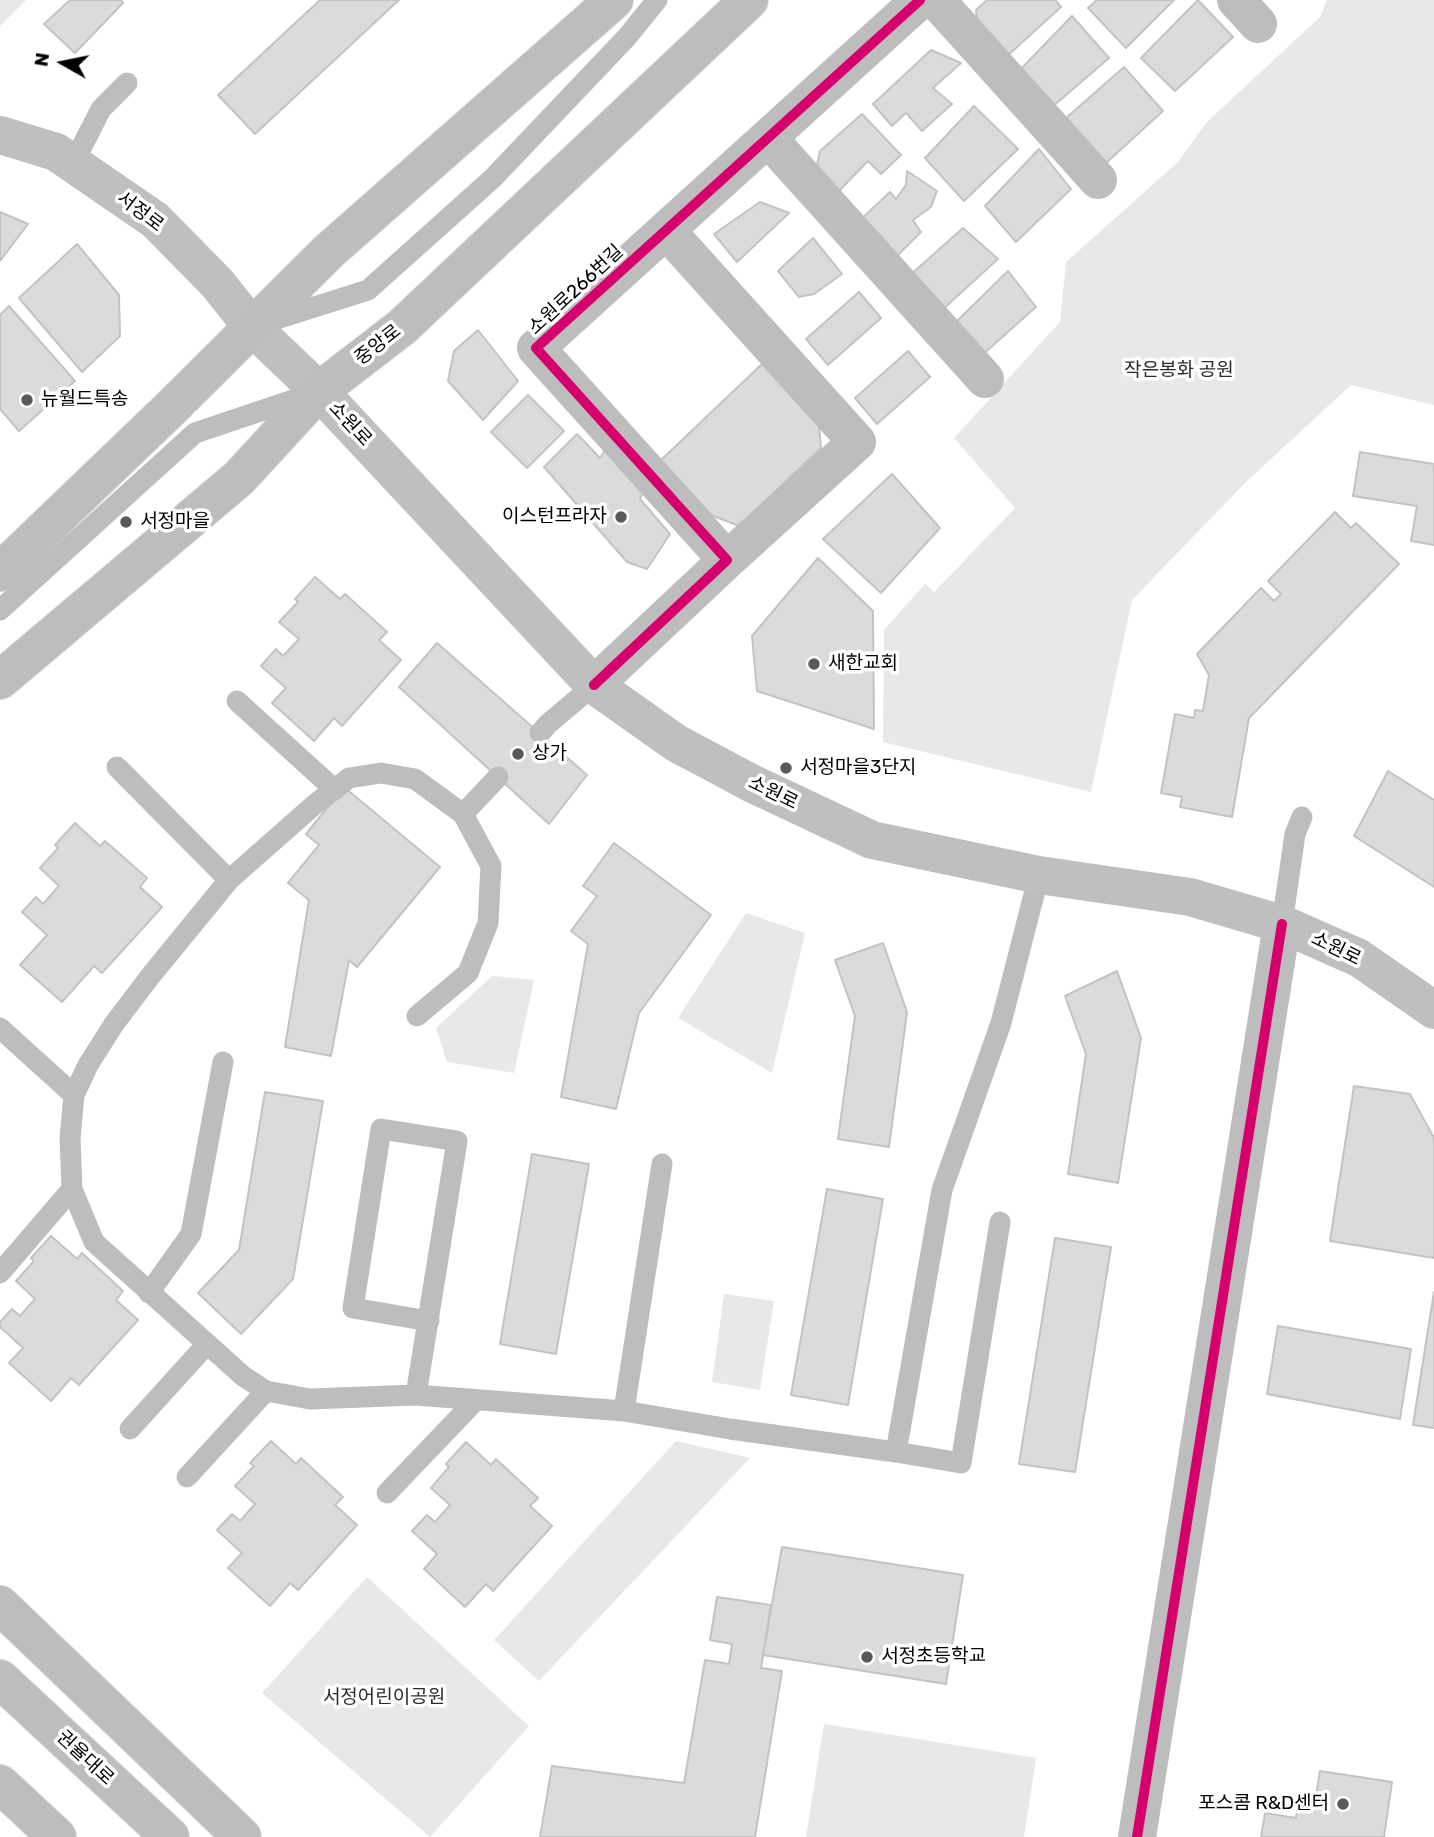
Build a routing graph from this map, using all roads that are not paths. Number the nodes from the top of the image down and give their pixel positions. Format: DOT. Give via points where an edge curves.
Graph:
graph roads {
  1 [pos="614,0"];
  2 [pos="657,0"];
  3 [pos="748,0"];
  4 [pos="920,0"];
  5 [pos="936,0"];
  6 [pos="127,83"];
  7 [pos="0,135"];
  8 [pos="768,138"];
  9 [pos="73,164"];
  10 [pos="1098,180"];
  11 [pos="666,230"];
  12 [pos="253,327"];
  13 [pos="985,379"];
  14 [pos="319,391"];
  15 [pos="727,560"];
  16 [pos="0,572"];
  17 [pos="0,610"];
  18 [pos="0,680"];
  19 [pos="594,685"];
  20 [pos="237,701"];
  21 [pos="540,733"];
  22 [pos="117,767"];
  23 [pos="498,777"];
  24 [pos="335,790"];
  25 [pos="463,814"];
  26 [pos="1301,817"];
  27 [pos="1040,876"];
  28 [pos="229,880"];
  29 [pos="1282,923"];
  30 [pos="1434,1010"];
  31 [pos="417,1016"];
  32 [pos="3,1038"];
  33 [pos="223,1062"];
  34 [pos="74,1095"];
  35 [pos="662,1164"];
  36 [pos="72,1189"];
  37 [pos="1000,1222"];
  38 [pos="0,1273"];
  39 [pos="149,1293"];
  40 [pos="429,1321"];
  41 [pos="207,1344"];
  42 [pos="266,1391"];
  43 [pos="416,1395"];
  44 [pos="476,1400"];
  45 [pos="624,1411"];
  46 [pos="130,1429"];
  47 [pos="896,1452"];
  48 [pos="187,1477"];
  49 [pos="387,1493"];
  50 [pos="0,1605"];
  51 [pos="0,1679"];
  52 [pos="0,1784"];
  53 [pos="57,1837"];
  54 [pos="170,1837"];
  55 [pos="242,1837"];
  56 [pos="1137,1837"];
  1 -- 12 [label="main road" via="330,251"];
  2 -- 12 [label="lane" via="493,178 368,290"];
  3 -- 14 [label="main road, 중앙로" via="402,327"];
  4 -- 8 [label="main road, 소원로266번길"];
  5 -- 10 [label="main road"];
  6 -- 9 [label="lane" via="101,109"];
  7 -- 9 [label="main road, 서정로" via="56,152"];
  8 -- 11 [label="main road, 소원로266번길"];
  8 -- 13 [label="main road"];
  9 -- 12 [label="main road, 서정로" via="155,220"];
  11 -- 15 [label="main road" via="857,442"];
  11 -- 15 [label="main road, 소원로266번길" via="536,348"];
  12 -- 14 [label="main road, 소원로"];
  12 -- 16 [label="main road"];
  14 -- 17 [label="lane" via="195,433"];
  14 -- 18 [label="main road, 중앙로" via="239,478"];
  14 -- 19 [label="main road, 소원로"];
  15 -- 19 [label="main road"];
  19 -- 21 [label="lane"];
  19 -- 27 [label="main road, 소원로" via="676,743 872,840"];
  20 -- 24 [label="lane"];
  22 -- 28 [label="lane"];
  23 -- 25 [label="lane"];
  24 -- 25 [label="lane" via="349,778 381,773 415,779"];
  24 -- 28 [label="lane"];
  25 -- 31 [label="lane" via="491,866 488,923 468,973"];
  26 -- 29 [label="lane"];
  27 -- 29 [label="main road, 소원로" via="1190,897"];
  27 -- 47 [label="lane" via="1001,1023 942,1190"];
  28 -- 34 [label="lane" via="114,1024"];
  29 -- 30 [label="main road, 소원로" via="1359,958"];
  29 -- 56 [label="main road"];
  32 -- 34 [label="lane"];
  33 -- 39 [label="lane" via="191,1234"];
  34 -- 36 [label="lane"];
  35 -- 45 [label="lane"];
  36 -- 38 [label="lane"];
  36 -- 39 [label="lane" via="94,1242"];
  37 -- 47 [label="lane" via="961,1463"];
  39 -- 41 [label="lane"];
  40 -- 40 [label="lane" via="353,1308 381,1129 457,1141"];
  40 -- 43 [label="lane"];
  41 -- 42 [label="lane"];
  41 -- 46 [label="lane"];
  42 -- 43 [label="lane" via="310,1399"];
  42 -- 48 [label="lane"];
  43 -- 44 [label="lane"];
  44 -- 45 [label="lane"];
  44 -- 49 [label="lane"];
  45 -- 47 [label="lane"];
  50 -- 55 [label="main road"];
  51 -- 54 [label="main road, 권율대로"];
  52 -- 53 [label="main road"];
}
